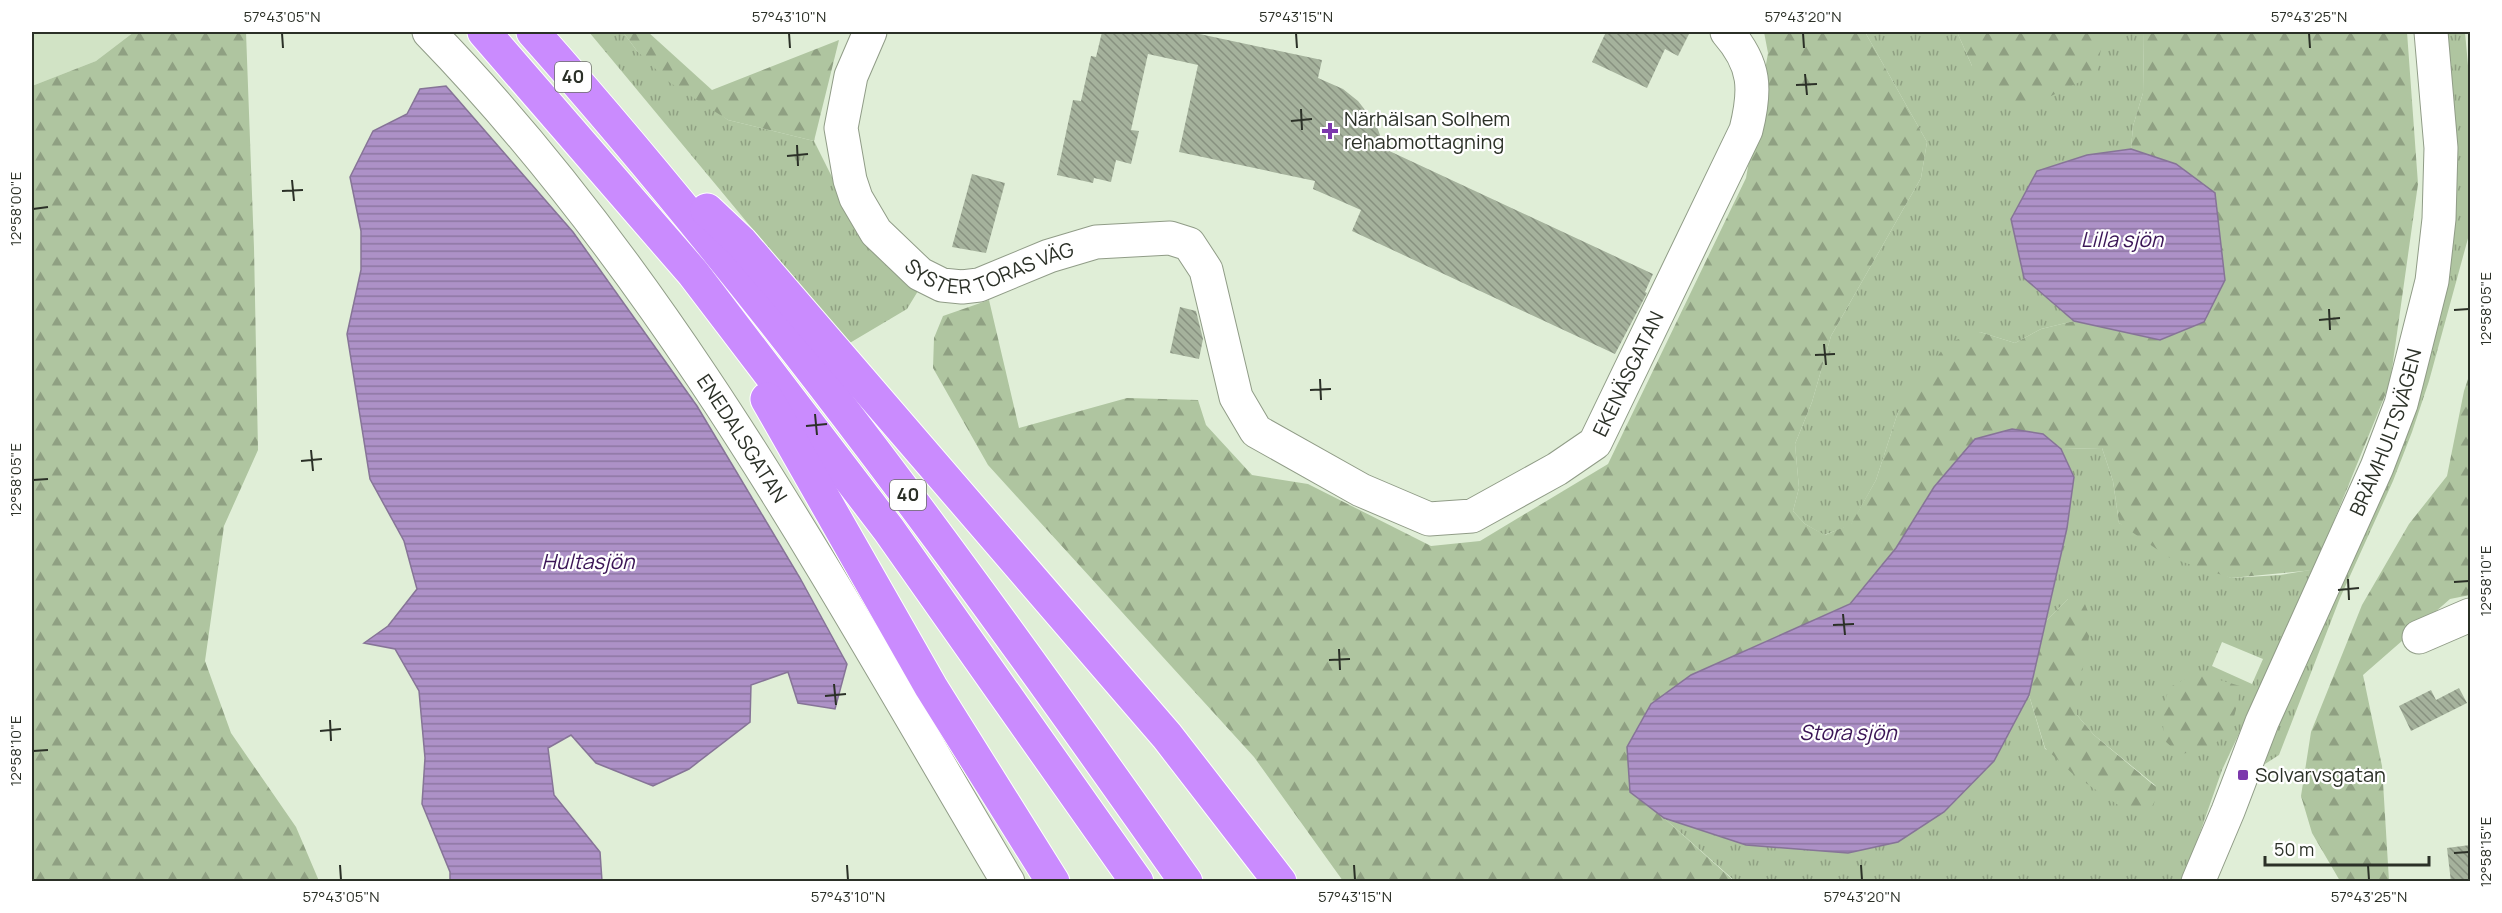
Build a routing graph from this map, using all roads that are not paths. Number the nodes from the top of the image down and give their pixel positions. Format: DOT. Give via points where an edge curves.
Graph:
graph roads {
  1 [pos="429,32"];
  2 [pos="484,32"];
  3 [pos="533,32"];
  4 [pos="870,32"];
  5 [pos="1727,32"];
  6 [pos="2431,32"];
  7 [pos="613,122"];
  8 [pos="1206,270"];
  9 [pos="693,273"];
  10 [pos="2470,615"];
  11 [pos="2419,637"];
  12 [pos="2209,876"];
  13 [pos="1008,882"];
  14 [pos="1053,882"];
  15 [pos="1137,882"];
  16 [pos="1186,882"];
  17 [pos="1280,882"];
  1 -- 13 [label="street, ENEDALSGATAN" via="472,75 607,240 685,349 799,525"];
  2 -- 9 [label="highway, 40"];
  3 -- 7 [label="highway, 40"];
  4 -- 8 [label="street, SYSTER TORAS VÄG" via="851,76 841,128 850,180 876,232 920,274 942,285 979,285 1049,256 1096,242 1170,238 1189,244"];
  5 -- 8 [label="street, EKENÄSGATAN" via="1744,56 1753,82 1746,130 1595,443 1472,516 1429,519 1361,490 1256,431 1236,398"];
  6 -- 12 [label="street, BRÄMHULTSVÄGEN" via="2442,148 2432,281 2418,344 2377,467 2262,722 2228,811"];
  7 -- 16 [label="highway, 40" via="832,393"];
  7 -- 17 [label="highway" via="741,242 1167,736"];
  9 -- 14 [label="highway" via="932,687"];
  9 -- 15 [label="highway, 40" via="889,530"];
  10 -- 11 [label="street"];
}
